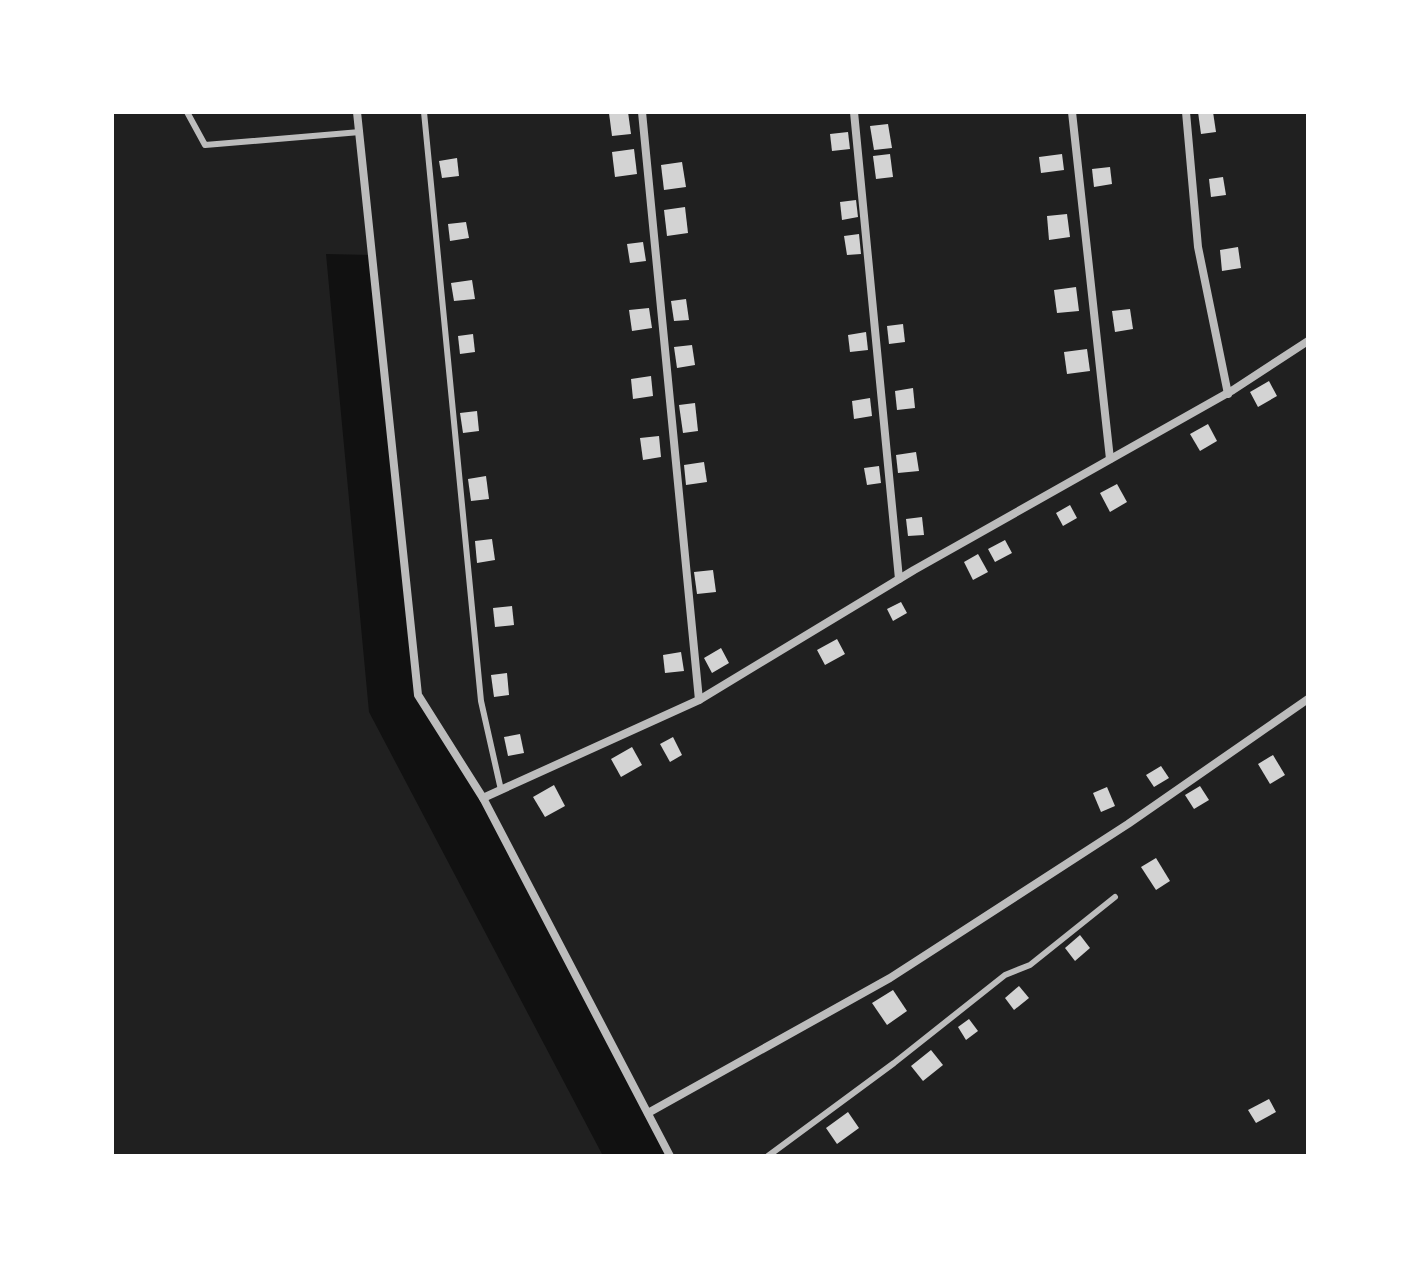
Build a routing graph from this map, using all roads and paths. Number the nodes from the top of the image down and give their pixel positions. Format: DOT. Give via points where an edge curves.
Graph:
graph roads {
  1 [pos="187,112"];
  2 [pos="357,112"];
  3 [pos="424,112"];
  4 [pos="642,112"];
  5 [pos="854,112"];
  6 [pos="1072,112"];
  7 [pos="1186,112"];
  8 [pos="360,132"];
  9 [pos="1308,341"];
  10 [pos="1228,394"];
  11 [pos="1110,459"];
  12 [pos="899,579"];
  13 [pos="1308,699"];
  14 [pos="699,700"];
  15 [pos="501,790"];
  16 [pos="483,798"];
  17 [pos="1115,897"];
  18 [pos="648,1113"];
  19 [pos="670,1156"];
  20 [pos="768,1156"];
  1 -- 8 [label="lane" via="205,145"];
  2 -- 8 [label="street"];
  3 -- 15 [label="lane" via="481,701"];
  4 -- 14 [label="street"];
  5 -- 12 [label="street"];
  6 -- 11 [label="street"];
  7 -- 10 [label="street" via="1198,247"];
  8 -- 16 [label="street" via="418,695"];
  9 -- 10 [label="street"];
  10 -- 11 [label="street"];
  11 -- 12 [label="street"];
  12 -- 14 [label="street"];
  13 -- 18 [label="street" via="1128,824 890,978"];
  14 -- 15 [label="street"];
  15 -- 16 [label="street"];
  16 -- 18 [label="street"];
  17 -- 20 [label="lane"];
  18 -- 19 [label="street"];
}
